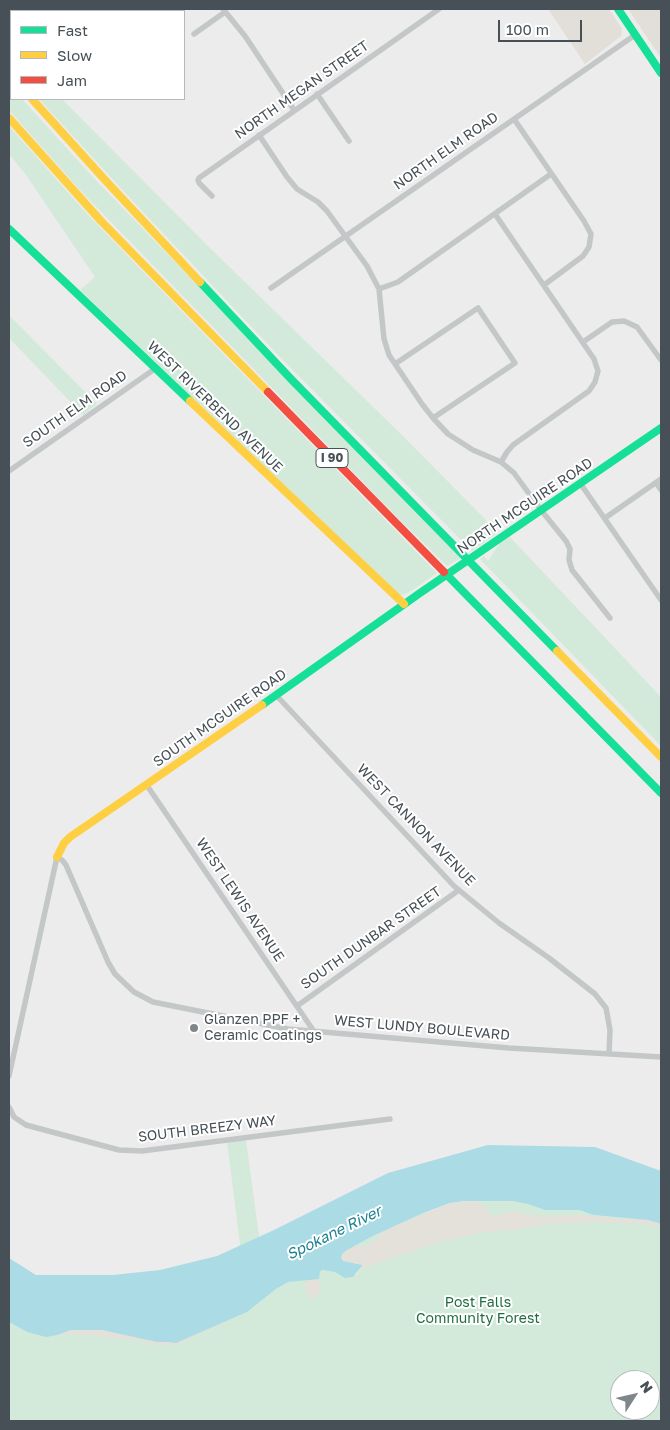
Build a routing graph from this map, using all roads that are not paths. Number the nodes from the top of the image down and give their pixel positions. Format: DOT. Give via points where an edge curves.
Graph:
graph roads {
  1 [pos="439,9"];
  2 [pos="618,9"];
  3 [pos="224,10"];
  4 [pos="194,34"];
  5 [pos="636,35"];
  6 [pos="661,72"];
  7 [pos="317,94"];
  8 [pos="33,100"];
  9 [pos="294,110"];
  10 [pos="9,118"];
  11 [pos="514,119"];
  12 [pos="259,135"];
  13 [pos="350,141"];
  14 [pos="552,174"];
  15 [pos="212,196"];
  16 [pos="496,214"];
  17 [pos="9,229"];
  18 [pos="345,236"];
  19 [pos="544,285"];
  20 [pos="271,288"];
  21 [pos="379,290"];
  22 [pos="583,342"];
  23 [pos="661,360"];
  24 [pos="395,364"];
  25 [pos="156,368"];
  26 [pos="433,418"];
  27 [pos="661,428"];
  28 [pos="501,462"];
  29 [pos="9,471"];
  30 [pos="659,481"];
  31 [pos="580,483"];
  32 [pos="661,490"];
  33 [pos="541,510"];
  34 [pos="605,518"];
  35 [pos="661,600"];
  36 [pos="404,604"];
  37 [pos="610,618"];
  38 [pos="276,695"];
  39 [pos="661,757"];
  40 [pos="146,784"];
  41 [pos="661,793"];
  42 [pos="57,857"];
  43 [pos="459,890"];
  44 [pos="297,1006"];
  45 [pos="313,1030"];
  46 [pos="609,1053"];
  47 [pos="661,1057"];
  48 [pos="9,1076"];
  49 [pos="9,1108"];
  50 [pos="390,1119"];
  1 -- 7 [label="street, NORTH MEGAN STREET"];
  2 -- 5 [label="main road"];
  3 -- 4 [label="street"];
  3 -- 9 [label="street"];
  5 -- 6 [label="main road"];
  5 -- 11 [label="street, NORTH ELM ROAD"];
  7 -- 9 [label="street, NORTH MEGAN STREET"];
  7 -- 13 [label="street"];
  8 -- 39 [label="main road, I 90" via="291,380"];
  9 -- 12 [label="street, NORTH MEGAN STREET"];
  10 -- 41 [label="main road, I 90" via="108,228"];
  11 -- 14 [label="street"];
  11 -- 18 [label="street, NORTH ELM ROAD"];
  12 -- 15 [label="street, NORTH MEGAN STREET" via="198,178"];
  12 -- 18 [label="street" via="287,178 327,211"];
  14 -- 16 [label="street"];
  14 -- 19 [label="street" via="588,228 591,240 583,256"];
  16 -- 19 [label="street"];
  16 -- 21 [label="street" via="398,282"];
  17 -- 25 [label="main road, WEST RIVERBEND AVENUE"];
  18 -- 20 [label="street, NORTH ELM ROAD"];
  18 -- 21 [label="street" via="367,266"];
  19 -- 22 [label="street"];
  21 -- 24 [label="street" via="384,339"];
  22 -- 23 [label="street" via="612,322 624,321 638,327"];
  22 -- 28 [label="street" via="597,366 592,387 513,445"];
  24 -- 26 [label="street"];
  24 -- 26 [label="street" via="478,308 515,363"];
  25 -- 29 [label="street, SOUTH ELM ROAD"];
  25 -- 36 [label="main road, WEST RIVERBEND AVENUE"];
  26 -- 28 [label="street" via="461,443"];
  27 -- 31 [label="main road, NORTH MCGUIRE ROAD"];
  28 -- 33 [label="street" via="514,473"];
  30 -- 32 [label="street"];
  30 -- 34 [label="street"];
  31 -- 33 [label="main road, NORTH MCGUIRE ROAD"];
  31 -- 34 [label="street"];
  33 -- 36 [label="main road, NORTH MCGUIRE ROAD"];
  33 -- 37 [label="street" via="569,546 570,564 576,575"];
  34 -- 35 [label="street"];
  36 -- 38 [label="main road, SOUTH MCGUIRE ROAD"];
  38 -- 40 [label="main road, SOUTH MCGUIRE ROAD"];
  38 -- 43 [label="street, WEST CANNON AVENUE"];
  40 -- 42 [label="main road, SOUTH MCGUIRE ROAD" via="70,836"];
  40 -- 44 [label="street, WEST LEWIS AVENUE"];
  42 -- 45 [label="street, WEST LUNDY BOULEVARD" via="66,867 111,968 134,992 160,1004 288,1029"];
  42 -- 48 [label="street"];
  43 -- 44 [label="street, SOUTH DUNBAR STREET"];
  43 -- 46 [label="street, WEST CANNON AVENUE" via="595,994 606,1008 610,1030"];
  44 -- 45 [label="street, WEST LEWIS AVENUE"];
  45 -- 46 [label="street, WEST LUNDY BOULEVARD" via="509,1048"];
  46 -- 47 [label="street, WEST LUNDY BOULEVARD"];
  49 -- 50 [label="street, SOUTH BREEZY WAY" via="26,1126 119,1150 142,1150"];
}
